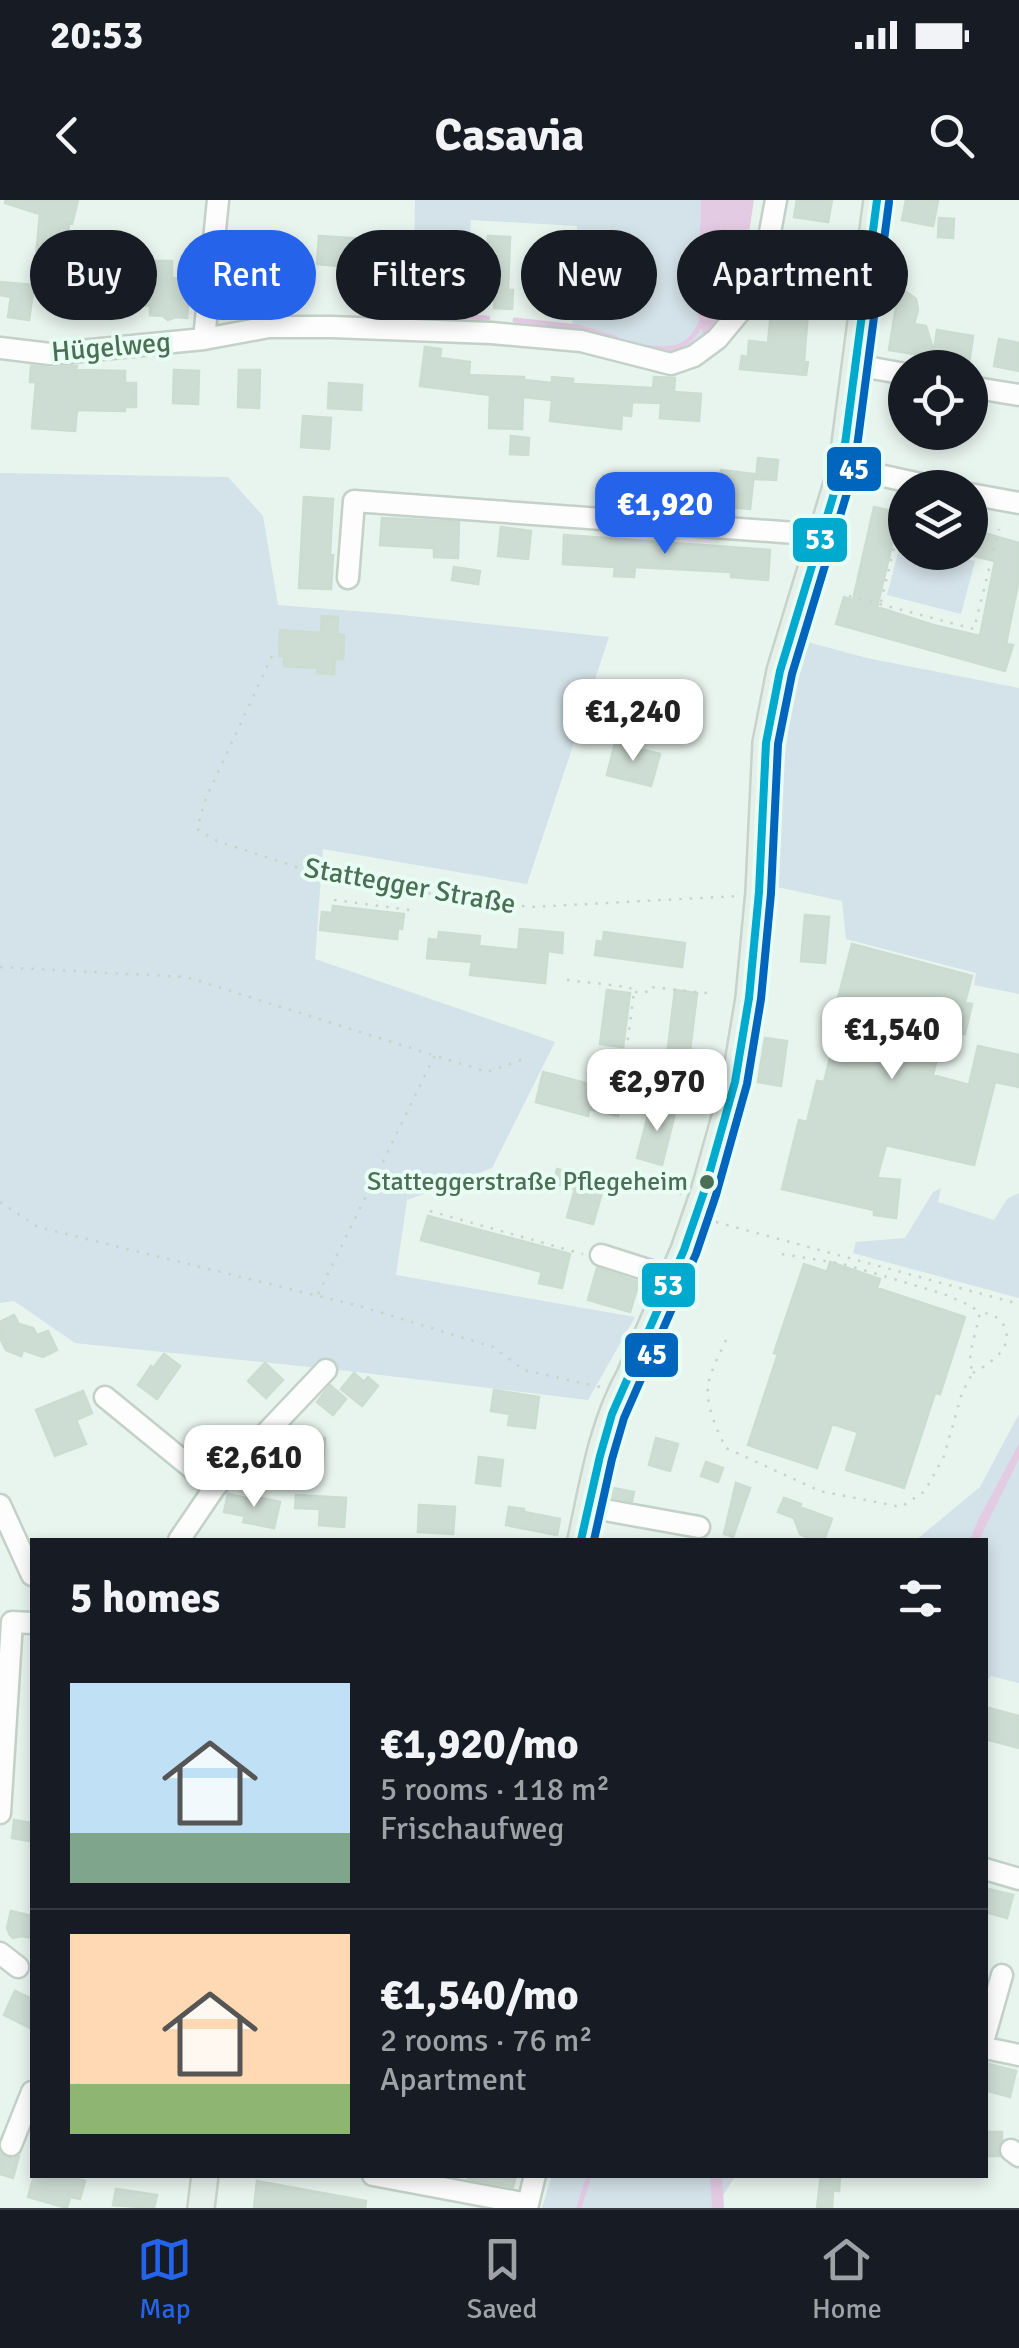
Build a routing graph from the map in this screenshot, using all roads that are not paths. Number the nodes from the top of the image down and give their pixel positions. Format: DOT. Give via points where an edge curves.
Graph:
graph roads {
  1 [pos="218,200"];
  2 [pos="776,200"];
  3 [pos="876,200"];
  4 [pos="204,339"];
  5 [pos="0,348"];
  6 [pos="856,365"];
  7 [pos="888,371"];
  8 [pos="988,390"];
  9 [pos="1019,396"];
  10 [pos="842,467"];
  11 [pos="888,477"];
  12 [pos="988,497"];
  13 [pos="1019,503"];
  14 [pos="822,535"];
  15 [pos="348,578"];
  16 [pos="601,1255"];
  17 [pos="673,1278"];
  18 [pos="326,1370"];
  19 [pos="105,1397"];
  20 [pos="214,1487"];
  21 [pos="0,1506"];
  22 [pos="588,1507"];
  23 [pos="699,1527"];
  24 [pos="180,1538"];
  25 [pos="581,1538"];
  26 [pos="30,1571"];
  27 [pos="30,1622"];
  28 [pos="0,1814"];
  29 [pos="988,1871"];
  30 [pos="1019,1879"];
  31 [pos="0,1953"];
  32 [pos="18,1967"];
  33 [pos="1002,1975"];
  34 [pos="988,2024"];
  35 [pos="988,2049"];
  36 [pos="1019,2055"];
  37 [pos="30,2097"];
  38 [pos="11,2145"];
  39 [pos="205,2178"];
  40 [pos="390,2178"];
  41 [pos="535,2178"];
  42 [pos="200,2208"];
  1 -- 4 [label="street"];
  2 -- 4 [label="street, Hügelweg" via="764,270 742,309 717,339 670,364 580,341 491,333 268,327"];
  3 -- 6 [label="main road"];
  4 -- 5 [label="street, Hügelweg" via="50,354"];
  6 -- 7 [label="street"];
  6 -- 10 [label="main road"];
  8 -- 9 [label="street"];
  10 -- 11 [label="street"];
  10 -- 14 [label="main road"];
  12 -- 13 [label="street"];
  14 -- 15 [label="street" via="354,501"];
  14 -- 17 [label="main road" via="768,731 759,892 735,1082"];
  16 -- 17 [label="street"];
  17 -- 22 [label="main road" via="621,1392"];
  18 -- 20 [label="street"];
  19 -- 20 [label="street"];
  20 -- 24 [label="street"];
  21 -- 26 [label="street"];
  22 -- 23 [label="street"];
  22 -- 25 [label="main road"];
  27 -- 28 [label="street" via="12,1622"];
  29 -- 30 [label="street"];
  31 -- 32 [label="street"];
  33 -- 34 [label="street"];
  35 -- 36 [label="street"];
  37 -- 38 [label="street"];
  39 -- 42 [label="main road"];
  40 -- 41 [label="street" via="528,2204"];
}
